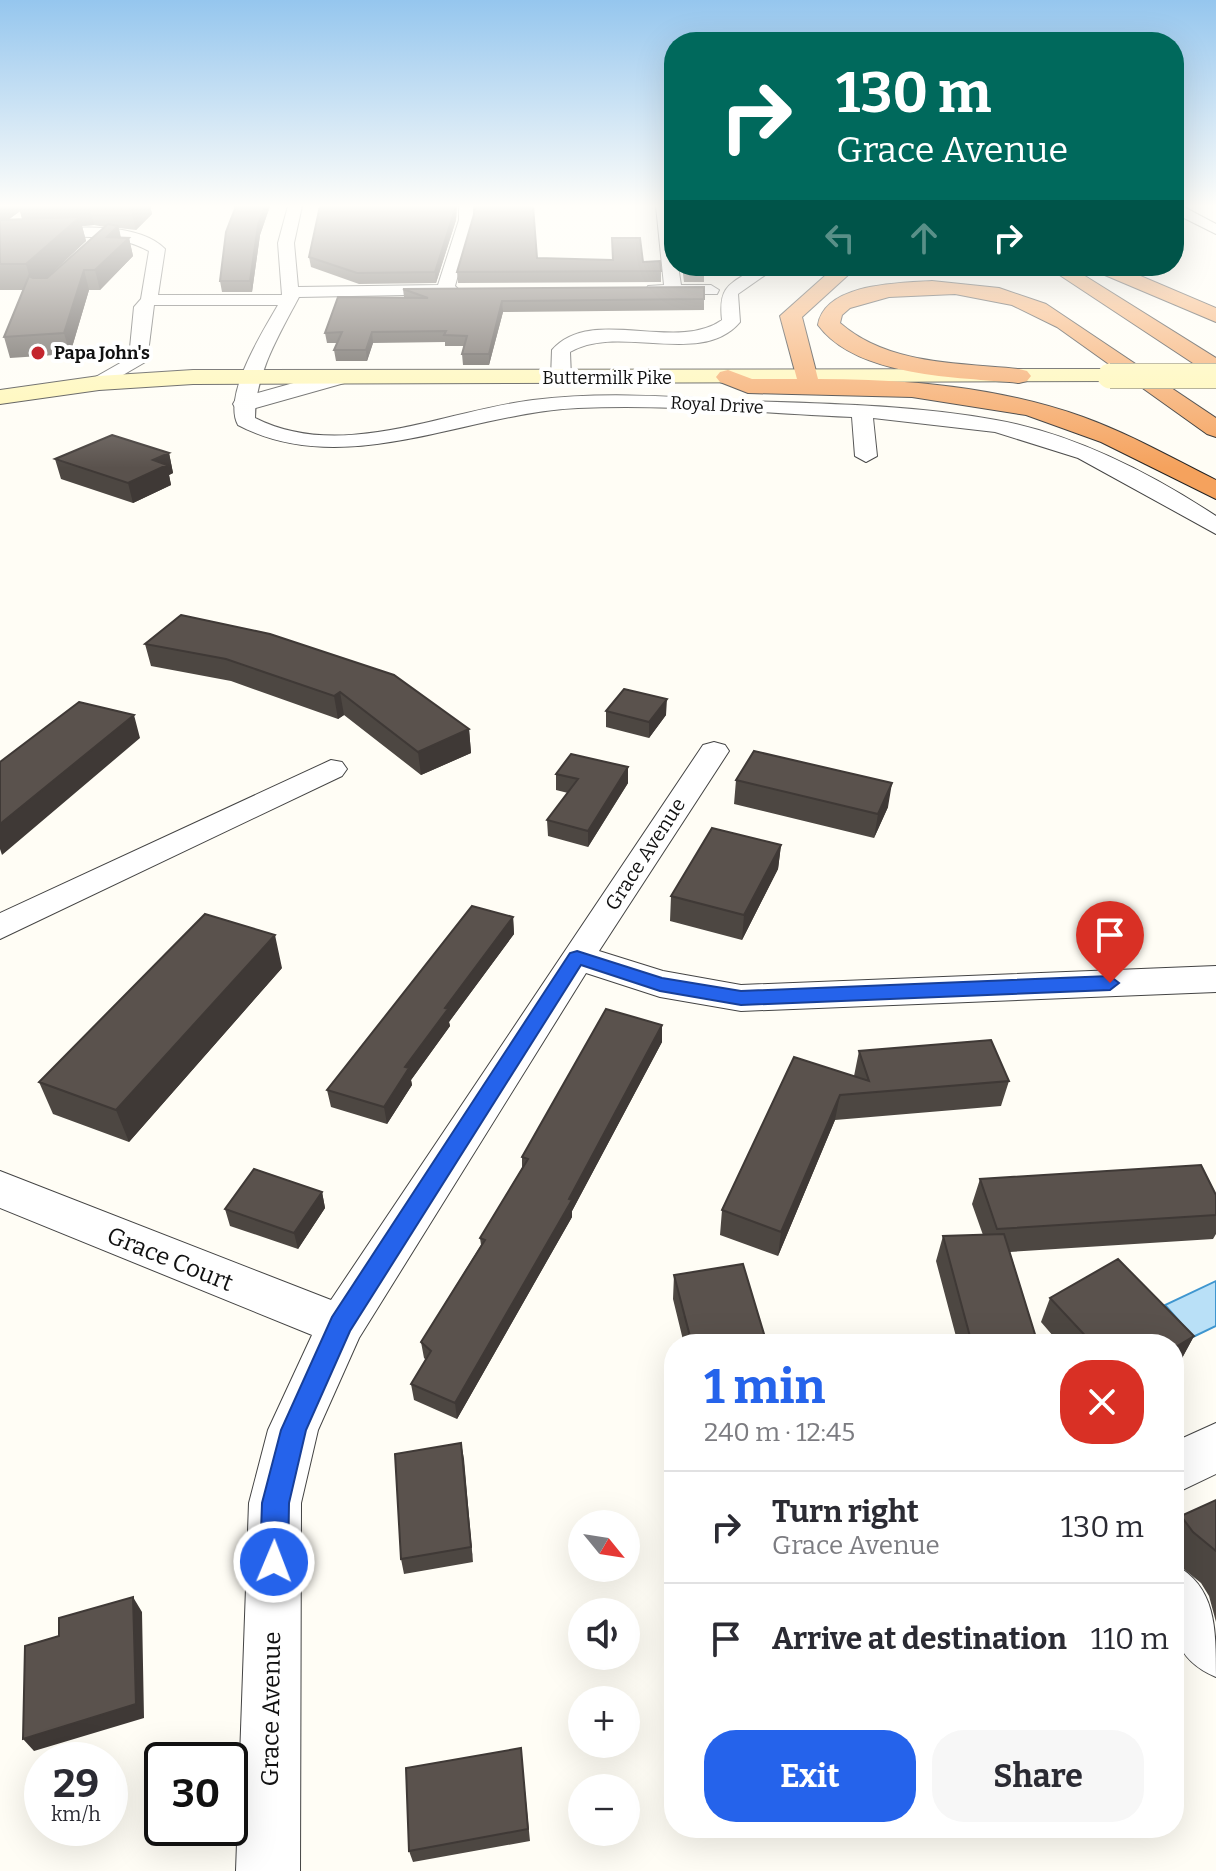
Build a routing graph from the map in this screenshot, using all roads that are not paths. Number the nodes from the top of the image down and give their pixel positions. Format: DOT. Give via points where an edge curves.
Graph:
graph roads {
  1 [pos="150,293"];
  2 [pos="359,293"];
  3 [pos="730,293"];
  4 [pos="817,293"];
  5 [pos="877,293"];
  6 [pos="981,293"];
  7 [pos="1052,293"];
  8 [pos="1099,293"];
  9 [pos="1163,293"];
  10 [pos="290,296"];
  11 [pos="149,300"];
  12 [pos="1216,316"];
  13 [pos="1216,368"];
  14 [pos="1019,376"];
  15 [pos="1216,376"];
  16 [pos="252,377"];
  17 [pos="340,377"];
  18 [pos="728,377"];
  19 [pos="808,377"];
  20 [pos="561,378"];
  21 [pos="147,379"];
  22 [pos="99,383"];
  23 [pos="0,397"];
  24 [pos="1216,403"];
  25 [pos="245,404"];
  26 [pos="862,411"];
  27 [pos="1216,429"];
  28 [pos="866,456"];
  29 [pos="1216,491"];
  30 [pos="1216,527"];
  31 [pos="714,751"];
  32 [pos="331,769"];
  33 [pos="0,927"];
  34 [pos="577,957"];
  35 [pos="1216,979"];
  36 [pos="0,1189"];
  37 [pos="341,1325"];
  38 [pos="1216,1447"];
  39 [pos="1184,1464"];
  40 [pos="1184,1605"];
  41 [pos="1216,1648"];
  42 [pos="268,1871"];
  1 -- 11 [label="street"];
  2 -- 10 [label="street"];
  3 -- 20 [label="street" via="731,322 720,331 580,339 561,350"];
  4 -- 19 [label="highway" via="791,316"];
  5 -- 14 [label="highway" via="845,303 829,318 840,338 869,353 906,362"];
  6 -- 27 [label="highway" via="1041,309"];
  7 -- 24 [label="highway"];
  8 -- 13 [label="highway"];
  9 -- 12 [label="highway"];
  10 -- 11 [label="street"];
  10 -- 16 [label="street"];
  11 -- 21 [label="street" via="161,307"];
  11 -- 22 [label="street" via="143,307 138,361"];
  14 -- 15 [label="main road, Buttermilk Pike, bridge"];
  14 -- 19 [label="main road, Buttermilk Pike"];
  16 -- 17 [label="main road, Buttermilk Pike"];
  16 -- 21 [label="main road, Buttermilk Pike"];
  16 -- 25 [label="street"];
  17 -- 20 [label="main road, Buttermilk Pike"];
  17 -- 25 [label="street"];
  18 -- 19 [label="main road, Buttermilk Pike"];
  18 -- 20 [label="main road, Buttermilk Pike"];
  18 -- 29 [label="highway" via="748,386 924,389 1019,406 1099,432"];
  21 -- 22 [label="main road, Buttermilk Pike"];
  22 -- 23 [label="main road, Buttermilk Pike"];
  25 -- 26 [label="street, Royal Drive" via="245,421 255,428 290,438 336,441 573,402"];
  26 -- 28 [label="street"];
  26 -- 30 [label="street, Royal Drive" via="969,421 1059,443 1124,471"];
  31 -- 34 [label="street, Grace Avenue"];
  32 -- 33 [label="street"];
  34 -- 35 [label="street" via="660,984 741,998"];
  34 -- 37 [label="street, Grace Avenue"];
  36 -- 37 [label="street, Grace Court"];
  37 -- 42 [label="street, Grace Avenue" via="293,1430 275,1503"];
  38 -- 39 [label="street"];
  40 -- 41 [label="street"];
}
